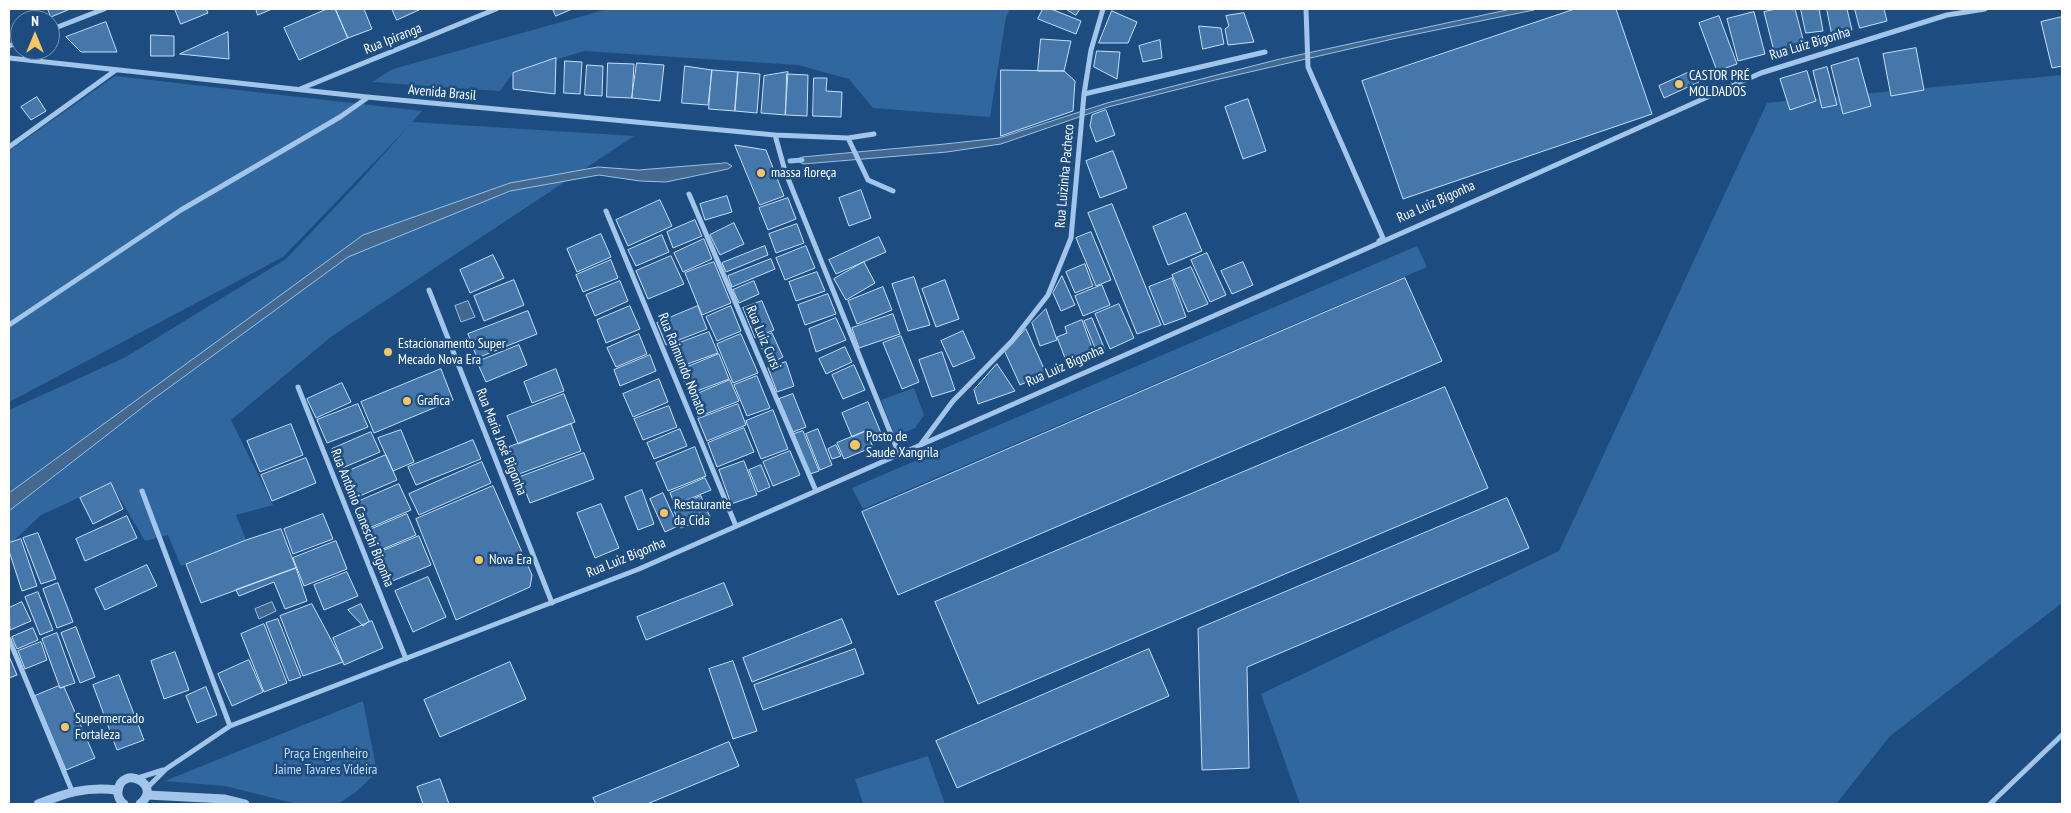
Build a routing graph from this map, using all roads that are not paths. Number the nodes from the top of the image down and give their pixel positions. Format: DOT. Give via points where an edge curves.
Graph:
graph roads {
  1 [pos="104,9"];
  2 [pos="496,9"];
  3 [pos="1102,9"];
  4 [pos="1306,9"];
  5 [pos="1985,9"];
  6 [pos="60,26"];
  7 [pos="1266,52"];
  8 [pos="9,58"];
  9 [pos="116,70"];
  10 [pos="298,90"];
  11 [pos="1084,94"];
  12 [pos="367,97"];
  13 [pos="874,134"];
  14 [pos="775,135"];
  15 [pos="848,138"];
  16 [pos="9,147"];
  17 [pos="893,191"];
  18 [pos="689,194"];
  19 [pos="606,211"];
  20 [pos="1377,243"];
  21 [pos="429,290"];
  22 [pos="9,325"];
  23 [pos="298,386"];
  24 [pos="919,445"];
  25 [pos="899,454"];
  26 [pos="142,491"];
  27 [pos="816,491"];
  28 [pos="736,526"];
  29 [pos="552,602"];
  30 [pos="9,639"];
  31 [pos="406,659"];
  32 [pos="230,726"];
  33 [pos="2062,735"];
  34 [pos="166,769"];
  35 [pos="138,778"];
  36 [pos="118,790"];
  37 [pos="72,792"];
  38 [pos="147,792"];
  39 [pos="38,804"];
  40 [pos="124,804"];
  41 [pos="140,804"];
  42 [pos="246,804"];
  43 [pos="1990,804"];
  1 -- 6 [label="street"];
  2 -- 10 [label="street, Rua Ipiranga"];
  3 -- 11 [label="street, Rua Luizinha Pacheco"];
  4 -- 20 [label="street" via="1308,67 1383,238"];
  5 -- 20 [label="street, Rua Luiz Bigonha" via="1948,16 1761,73"];
  7 -- 11 [label="street"];
  8 -- 9 [label="street, Avenida Brasil"];
  9 -- 10 [label="street, Avenida Brasil"];
  9 -- 16 [label="street"];
  10 -- 12 [label="street, Avenida Brasil"];
  11 -- 24 [label="street, Rua Luizinha Pacheco" via="1071,238 1048,295 1012,341 953,400"];
  12 -- 14 [label="street, Avenida Brasil"];
  12 -- 22 [label="street" via="340,117 180,210"];
  13 -- 15 [label="street, Avenida Brasil"];
  14 -- 15 [label="street, Avenida Brasil"];
  14 -- 25 [label="street" via="785,171"];
  15 -- 17 [label="street" via="868,180"];
  18 -- 27 [label="street, Rua Luiz Cursi"];
  19 -- 28 [label="street, Rua Raimundo Nonato"];
  20 -- 24 [label="street, Rua Luiz Bigonha"];
  21 -- 29 [label="street, Rua Maria José Bigonha"];
  23 -- 31 [label="street, Rua Antônio Caneschi Bigonha"];
  24 -- 25 [label="street, Rua Luiz Bigonha"];
  25 -- 27 [label="street, Rua Luiz Bigonha"];
  26 -- 32 [label="street"];
  27 -- 28 [label="street, Rua Luiz Bigonha"];
  28 -- 29 [label="street, Rua Luiz Bigonha" via="639,569"];
  29 -- 31 [label="street, Rua Luiz Bigonha"];
  30 -- 37 [label="street"];
  31 -- 32 [label="street, Rua Luiz Bigonha"];
  32 -- 34 [label="street, Rua Luiz Bigonha"];
  33 -- 43 [label="street"];
  34 -- 35 [label="street, Rua Luiz Bigonha"];
  34 -- 38 [label="street, Rua Luiz Bigonha"];
  35 -- 36 [label="street" via="125,779"];
  35 -- 38 [label="street"];
  36 -- 37 [label="street" via="98,788"];
  36 -- 40 [label="street"];
  37 -- 39 [label="street"];
  38 -- 41 [label="street"];
  38 -- 42 [label="street"];
}
